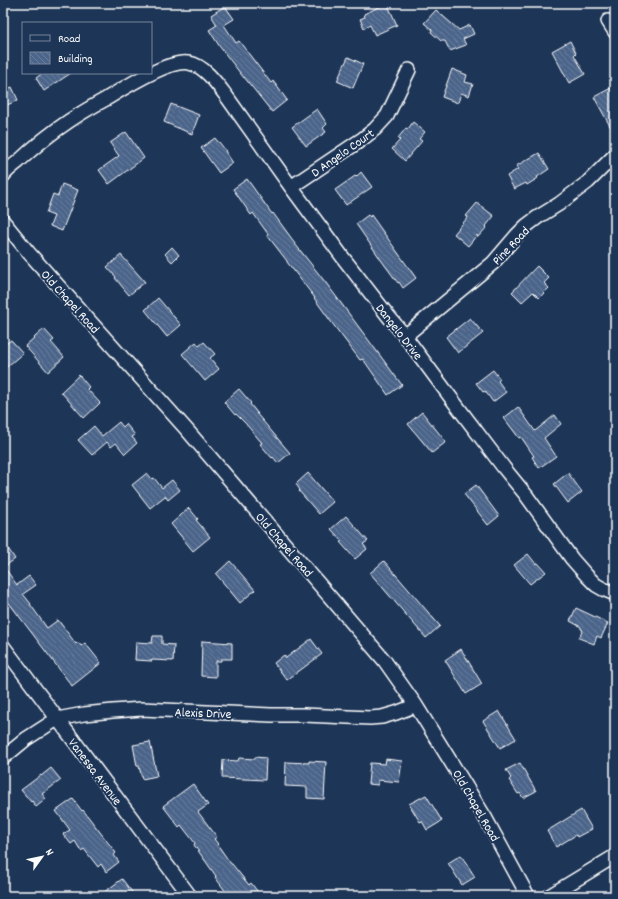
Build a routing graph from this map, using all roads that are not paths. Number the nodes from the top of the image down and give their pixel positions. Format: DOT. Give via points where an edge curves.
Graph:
graph roads {
  1 [pos="608,21"];
  2 [pos="615,32"];
  3 [pos="409,70"];
  4 [pos="152,73"];
  5 [pos="151,74"];
  6 [pos="615,155"];
  7 [pos="3,176"];
  8 [pos="291,187"];
  9 [pos="3,221"];
  10 [pos="405,336"];
  11 [pos="615,594"];
  12 [pos="3,646"];
  13 [pos="415,704"];
  14 [pos="57,719"];
  15 [pos="3,758"];
  16 [pos="615,856"];
  17 [pos="190,896"];
  18 [pos="528,896"];
  19 [pos="549,896"];
  1 -- 2 [label="street"];
  3 -- 8 [label="street, D Angelo Court" via="389,112 375,129"];
  4 -- 8 [label="street, Dangelo Drive" via="183,62 202,69 224,92"];
  5 -- 7 [label="street, Dangelo Drive" via="69,121"];
  6 -- 10 [label="street, Pine Road" via="588,182 526,226 493,263"];
  8 -- 10 [label="street, Dangelo Drive"];
  9 -- 13 [label="street, Old Chapel Road" via="380,655"];
  10 -- 11 [label="street, Dangelo Drive" via="572,559 596,585"];
  12 -- 14 [label="street, Vanessa Avenue"];
  13 -- 14 [label="street, Alexis Drive" via="396,713 370,718 142,710 84,714"];
  13 -- 18 [label="street, Old Chapel Road" via="486,819"];
  14 -- 15 [label="street, Alexis Drive"];
  14 -- 17 [label="street, Vanessa Avenue"];
  16 -- 19 [label="street"];
}
